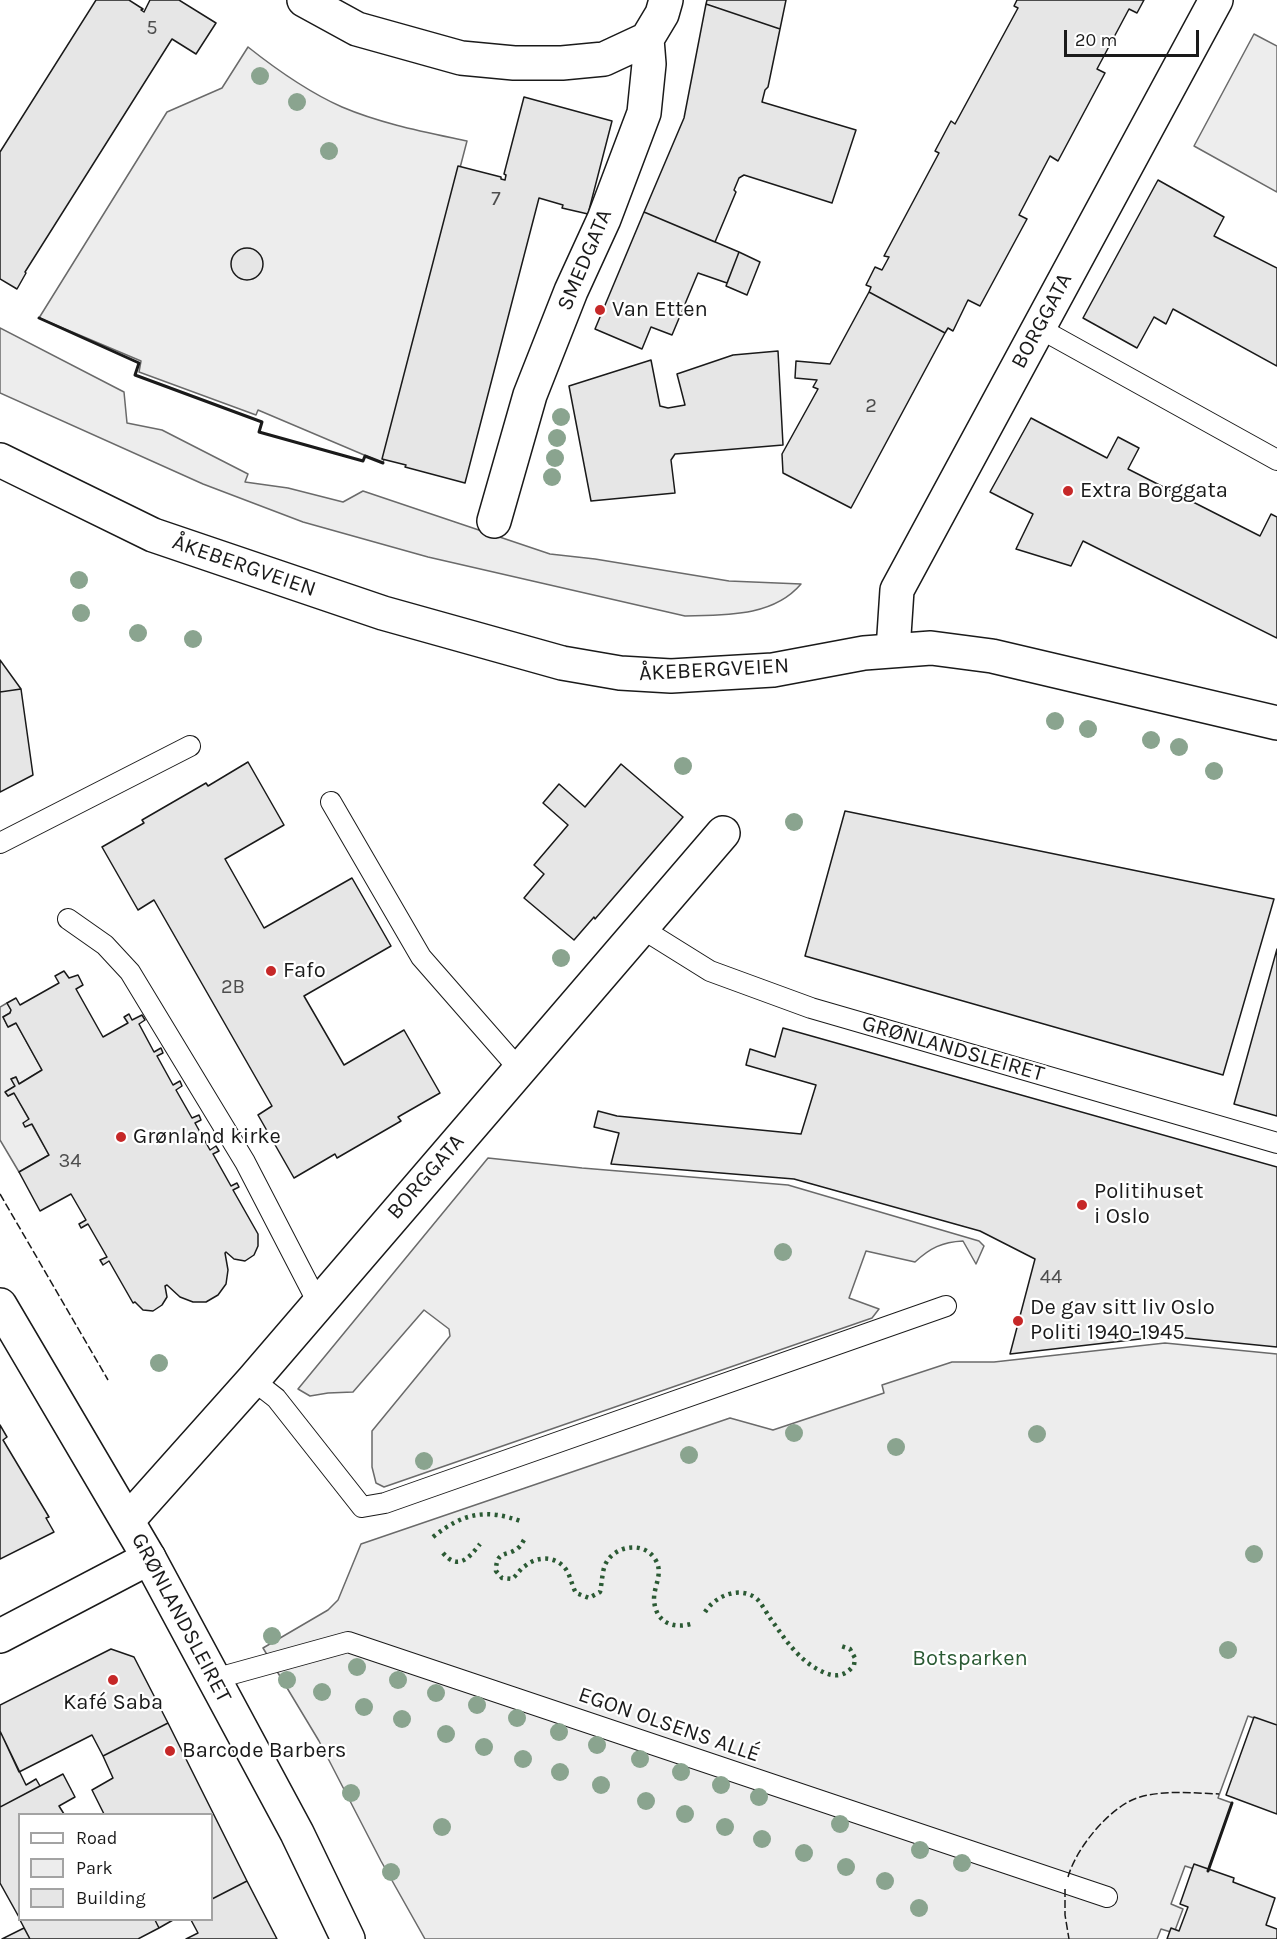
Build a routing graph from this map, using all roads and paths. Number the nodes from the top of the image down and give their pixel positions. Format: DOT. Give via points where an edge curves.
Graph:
graph roads {
  1 [pos="304,0"];
  2 [pos="666,0"];
  3 [pos="1216,0"];
  4 [pos="647,39"];
  5 [pos="1039,328"];
  6 [pos="0,460"];
  7 [pos="1277,460"];
  8 [pos="494,521"];
  9 [pos="893,650"];
  10 [pos="1277,723"];
  11 [pos="190,746"];
  12 [pos="331,802"];
  13 [pos="723,833"];
  14 [pos="0,843"];
  15 [pos="68,919"];
  16 [pos="641,928"];
  17 [pos="519,1069"];
  18 [pos="1277,1143"];
  19 [pos="318,1303"];
  20 [pos="0,1305"];
  21 [pos="946,1306"];
  22 [pos="253,1380"];
  23 [pos="128,1521"];
  24 [pos="149,1558"];
  25 [pos="0,1635"];
  26 [pos="214,1679"];
  27 [pos="1107,1897"];
  28 [pos="348,1939"];
  1 -- 4 [label="street" via="357,29 461,58 514,63 604,59"];
  2 -- 4 [label="street"];
  3 -- 5 [label="street, BORGGATA"];
  4 -- 8 [label="street, SMEDGATA" via="649,72 644,113 530,394"];
  5 -- 7 [label="lane"];
  5 -- 9 [label="street, BORGGATA" via="897,590"];
  6 -- 9 [label="street, ÅKEBERGVEIEN" via="153,534 383,613 562,663 620,673 694,675 773,670"];
  9 -- 10 [label="street, ÅKEBERGVEIEN" via="932,648 992,656"];
  11 -- 14 [label="lane"];
  12 -- 17 [label="lane" via="421,957"];
  13 -- 16 [label="street, BORGGATA"];
  15 -- 19 [label="lane" via="105,945 130,972 245,1161"];
  16 -- 17 [label="street, BORGGATA"];
  16 -- 18 [label="lane, GRØNLANDSLEIRET" via="710,971 811,1008"];
  17 -- 19 [label="street, BORGGATA"];
  19 -- 22 [label="street, BORGGATA"];
  20 -- 23 [label="street, GRØNLANDSLEIRET"];
  21 -- 22 [label="lane" via="396,1499 362,1507 276,1398"];
  22 -- 23 [label="street, BORGGATA"];
  23 -- 24 [label="street, GRØNLANDSLEIRET"];
  24 -- 25 [label="street"];
  24 -- 26 [label="street, GRØNLANDSLEIRET"];
  26 -- 27 [label="lane, EGON OLSENS ALLÉ" via="348,1642"];
  26 -- 28 [label="street, GRØNLANDSLEIRET" via="297,1833"];
}
